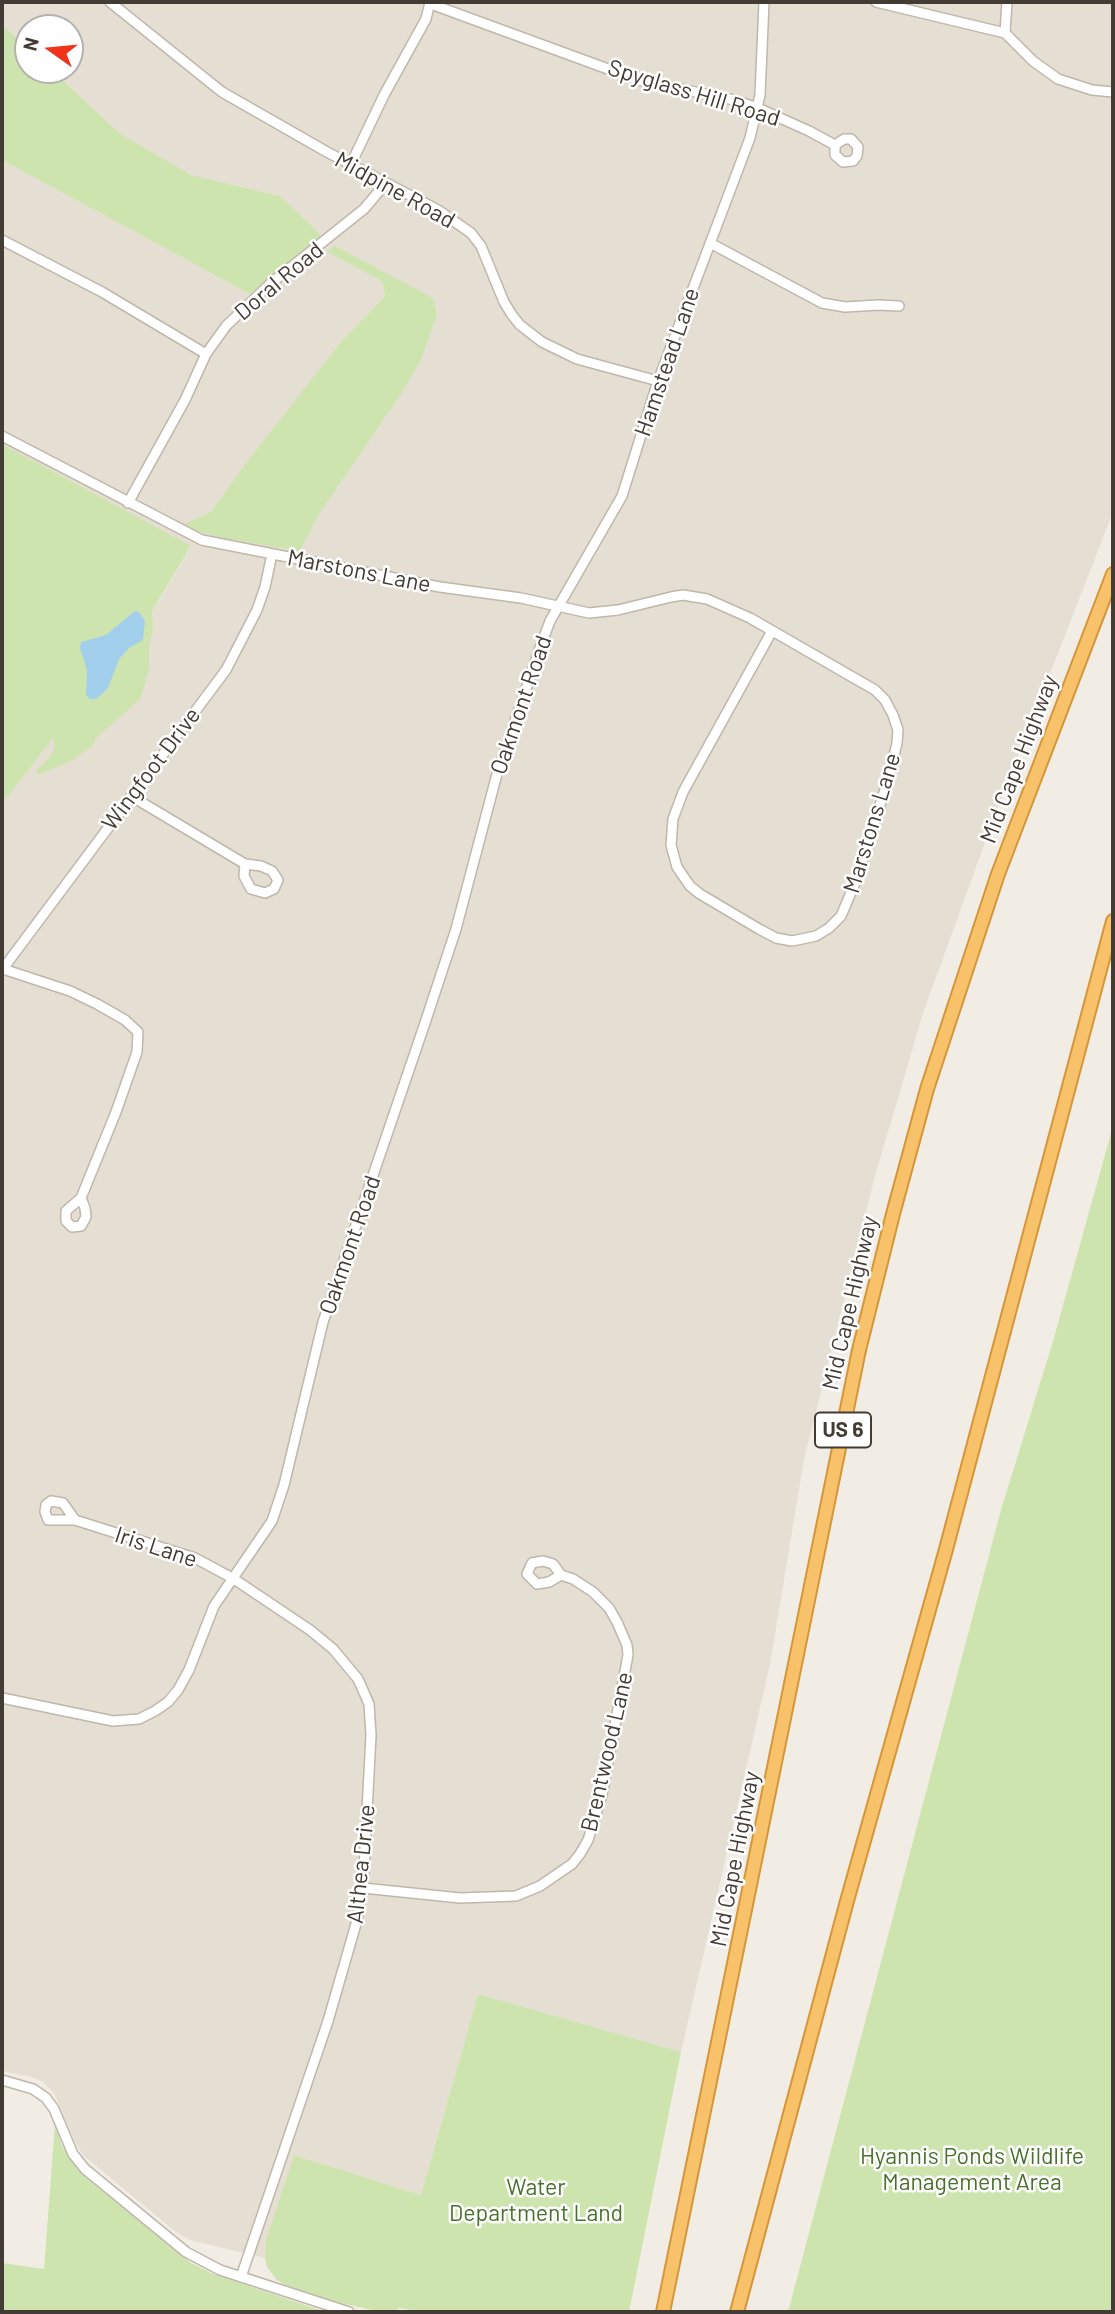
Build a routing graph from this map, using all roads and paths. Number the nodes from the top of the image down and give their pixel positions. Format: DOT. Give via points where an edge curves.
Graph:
graph roads {
  1 [pos="110,2"];
  2 [pos="764,2"];
  3 [pos="876,2"];
  4 [pos="1006,2"];
  5 [pos="430,3"];
  6 [pos="1005,33"];
  7 [pos="1113,92"];
  8 [pos="758,108"];
  9 [pos="835,145"];
  10 [pos="351,164"];
  11 [pos="386,183"];
  12 [pos="2,240"];
  13 [pos="710,243"];
  14 [pos="899,306"];
  15 [pos="206,354"];
  16 [pos="658,381"];
  17 [pos="2,436"];
  18 [pos="128,503"];
  19 [pos="272,554"];
  20 [pos="1113,574"];
  21 [pos="558,607"];
  22 [pos="772,632"];
  23 [pos="131,796"];
  24 [pos="245,864"];
  25 [pos="1113,922"];
  26 [pos="2,970"];
  27 [pos="81,1198"];
  28 [pos="75,1520"];
  29 [pos="561,1575"];
  30 [pos="234,1579"];
  31 [pos="2,1698"];
  32 [pos="363,1888"];
  33 [pos="2,2080"];
  34 [pos="242,2277"];
  35 [pos="349,2312"];
  36 [pos="663,2312"];
  37 [pos="737,2312"];
  1 -- 10 [label="street, Midpine Road" via="222,92"];
  2 -- 8 [label="street, Hamstead Lane"];
  3 -- 6 [label="street"];
  4 -- 6 [label="street"];
  5 -- 8 [label="street, Spyglass Hill Road" via="638,80"];
  5 -- 10 [label="street"];
  6 -- 7 [label="street" via="1058,79"];
  8 -- 9 [label="street, Spyglass Hill Road"];
  8 -- 13 [label="street, Hamstead Lane"];
  10 -- 11 [label="street, Midpine Road"];
  11 -- 15 [label="street, Doral Road" via="364,209 250,302"];
  11 -- 16 [label="street, Midpine Road" via="471,233 504,302 532,335 577,359"];
  12 -- 15 [label="street"];
  13 -- 14 [label="street" via="822,303"];
  13 -- 16 [label="street, Hamstead Lane"];
  15 -- 18 [label="street, Doral Road"];
  16 -- 21 [label="street, Hamstead Lane" via="622,496"];
  17 -- 18 [label="street, Marstons Lane"];
  18 -- 19 [label="street, Marstons Lane" via="202,540"];
  19 -- 21 [label="street, Marstons Lane"];
  19 -- 23 [label="street, Wingfoot Drive" via="257,610 233,658"];
  20 -- 36 [label="highway, Mid Cape Highway / US 6" via="965,968 887,1237 859,1350"];
  21 -- 22 [label="street, Marstons Lane" via="603,613 683,595 708,599"];
  21 -- 30 [label="street, Oakmont Road" via="502,759 456,929 323,1322 279,1504 267,1531"];
  22 -- 22 [label="street, Marstons Lane" via="875,690 885,700 898,730 889,777 849,901 829,928 792,941 776,938 700,894 677,867 671,845 673,819 683,792"];
  23 -- 24 [label="street"];
  23 -- 26 [label="street, Wingfoot Drive"];
  25 -- 37 [label="highway"];
  26 -- 27 [label="street" via="70,991 125,1020 138,1032 137,1052"];
  28 -- 30 [label="street, Iris Lane" via="195,1558"];
  29 -- 32 [label="street, Brentwood Lane" via="593,1592 609,1608 623,1633 628,1655 602,1795 580,1854 540,1886 516,1896 460,1898"];
  30 -- 31 [label="street, Oakmont Road" via="214,1606 178,1690 155,1711 113,1721"];
  30 -- 32 [label="street, Althea Drive" via="323,1639 352,1670 364,1692 371,1735"];
  32 -- 34 [label="street, Althea Drive" via="328,2021"];
  33 -- 34 [label="street" via="46,2098 73,2154 91,2175 186,2252"];
  34 -- 35 [label="street"];
}
